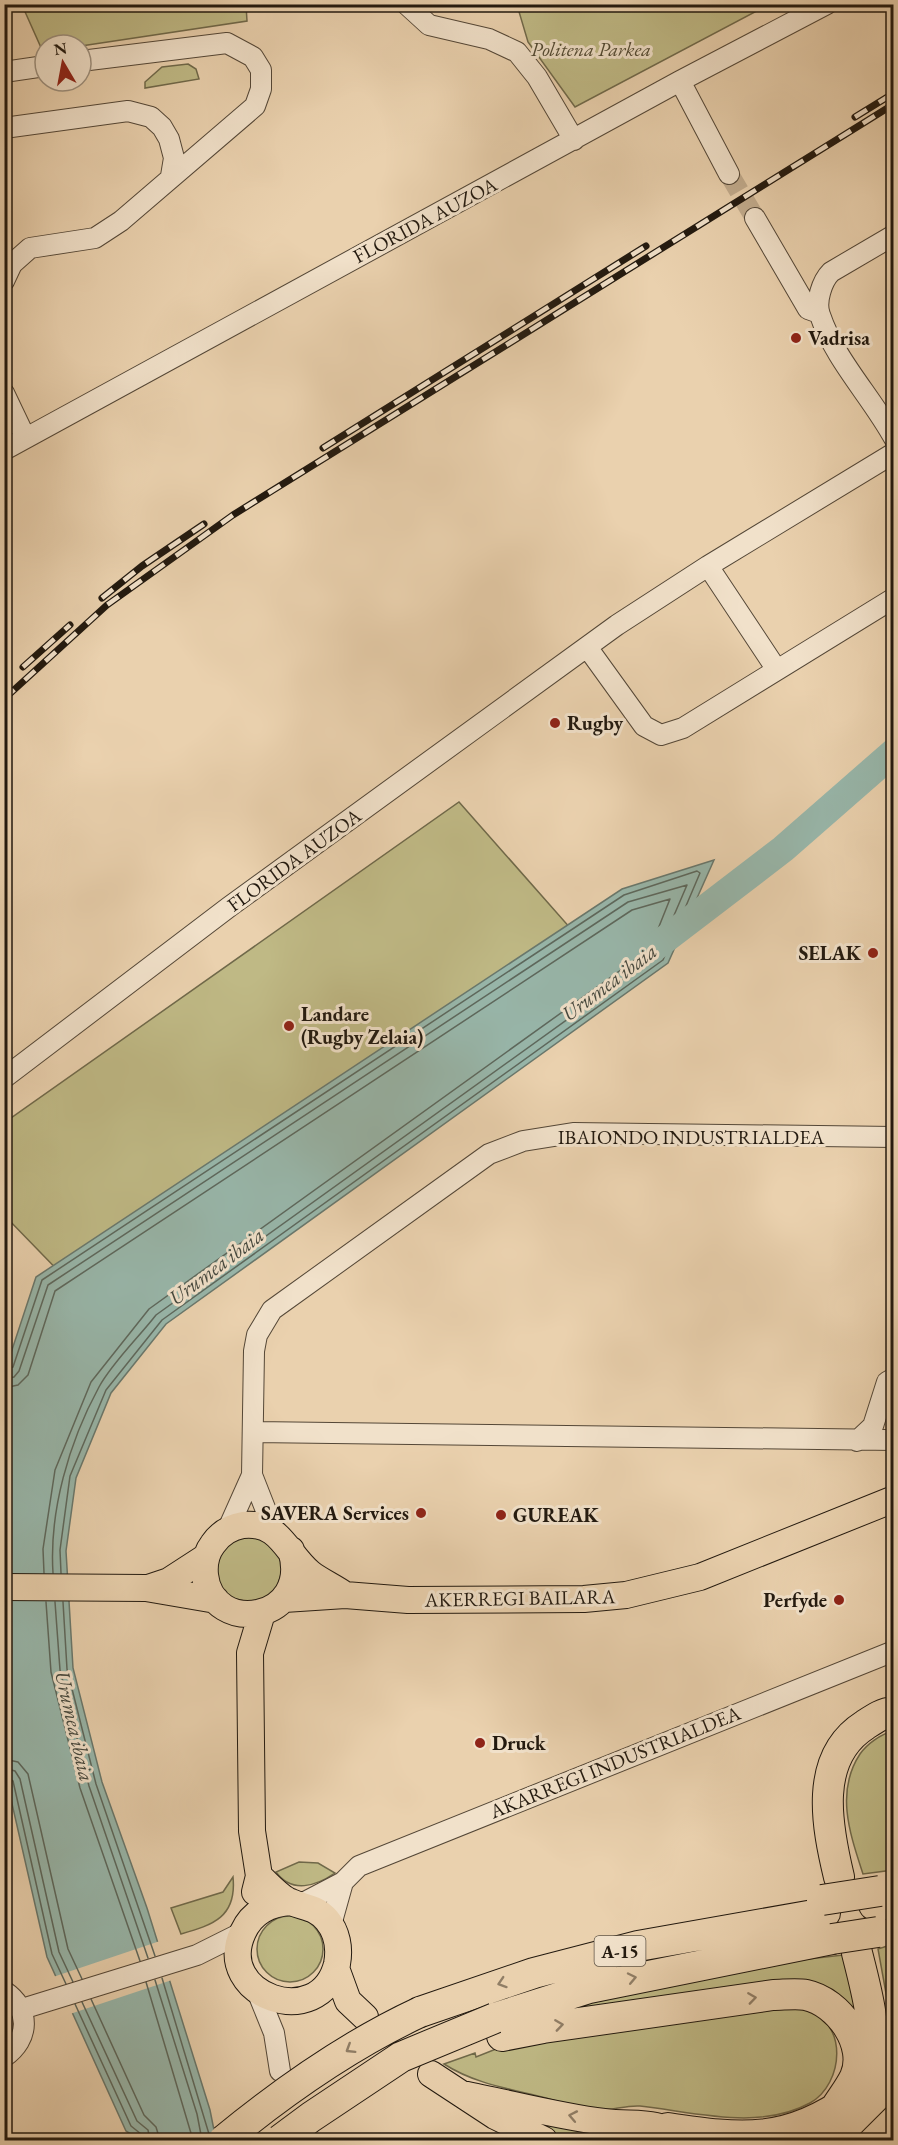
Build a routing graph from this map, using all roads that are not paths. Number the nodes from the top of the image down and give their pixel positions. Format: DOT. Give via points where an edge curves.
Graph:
graph roads {
  1 [pos="406,4"];
  2 [pos="827,4"];
  3 [pos="93,60"];
  4 [pos="33,68"];
  5 [pos="4,72"];
  6 [pos="684,89"];
  7 [pos="4,128"];
  8 [pos="574,140"];
  9 [pos="729,174"];
  10 [pos="171,176"];
  11 [pos="755,218"];
  12 [pos="894,235"];
  13 [pos="785,267"];
  14 [pos="4,281"];
  15 [pos="823,281"];
  16 [pos="819,313"];
  17 [pos="4,393"];
  18 [pos="24,437"];
  19 [pos="893,437"];
  20 [pos="4,442"];
  21 [pos="4,450"];
  22 [pos="894,453"];
  23 [pos="708,566"];
  24 [pos="894,598"];
  25 [pos="587,647"];
  26 [pos="777,670"];
  27 [pos="4,1078"];
  28 [pos="894,1137"];
  29 [pos="894,1378"];
  30 [pos="253,1432"];
  31 [pos="894,1440"];
  32 [pos="857,1441"];
  33 [pos="252,1475"];
  34 [pos="894,1499"];
  35 [pos="227,1531"];
  36 [pos="282,1540"];
  37 [pos="206,1557"];
  38 [pos="4,1587"];
  39 [pos="146,1588"];
  40 [pos="345,1594"];
  41 [pos="284,1599"];
  42 [pos="221,1604"];
  43 [pos="262,1613"];
  44 [pos="894,1651"];
  45 [pos="250,1653"];
  46 [pos="894,1712"];
  47 [pos="259,1876"];
  48 [pos="343,1882"];
  49 [pos="296,1903"];
  50 [pos="886,1908"];
  51 [pos="835,1917"];
  52 [pos="247,1925"];
  53 [pos="331,1926"];
  54 [pos="197,1955"];
  55 [pos="239,1962"];
  56 [pos="336,1968"];
  57 [pos="257,1990"];
  58 [pos="4,1991"];
  59 [pos="299,1999"];
  60 [pos="22,2009"];
  61 [pos="498,2027"];
  62 [pos="274,2033"];
  63 [pos="4,2057"];
  64 [pos="280,2071"];
  65 [pos="431,2074"];
  66 [pos="882,2081"];
  67 [pos="462,2094"];
  68 [pos="631,2123"];
  69 [pos="834,2126"];
  70 [pos="677,2134"];
  71 [pos="224,2140"];
  72 [pos="280,2140"];
  73 [pos="544,2140"];
  74 [pos="597,2140"];
  1 -- 8 [label="street" via="429,25 489,39 517,52 537,77"];
  2 -- 6 [label="street, FLORIDA AUZOA"];
  3 -- 10 [label="street" via="227,43 254,57 261,69 261,89 255,106"];
  4 -- 5 [label="street"];
  6 -- 8 [label="street, FLORIDA AUZOA"];
  6 -- 9 [label="street"];
  7 -- 10 [label="street" via="128,111 151,117 170,139 174,158"];
  8 -- 18 [label="street, FLORIDA AUZOA"];
  10 -- 14 [label="street" via="121,221 95,238 30,248 12,264"];
  11 -- 13 [label="street"];
  12 -- 15 [label="street" via="831,272"];
  13 -- 15 [label="street"];
  13 -- 16 [label="street" via="808,309"];
  15 -- 16 [label="street"];
  16 -- 19 [label="street" via="844,362"];
  17 -- 18 [label="street"];
  18 -- 20 [label="street, FLORIDA AUZOA"];
  18 -- 21 [label="street, FLORIDA AUZOA"];
  22 -- 23 [label="street, FLORIDA AUZOA"];
  23 -- 25 [label="street, FLORIDA AUZOA"];
  23 -- 26 [label="street"];
  24 -- 26 [label="street"];
  25 -- 26 [label="street" via="644,726 661,735 683,728"];
  25 -- 27 [label="street, FLORIDA AUZOA" via="229,907"];
  28 -- 30 [label="street, IBAIONDO INDUSTRIALDEA" via="573,1133 523,1141 489,1154 272,1310 257,1335 254,1351"];
  29 -- 32 [label="street" via="887,1382 873,1426"];
  30 -- 32 [label="street"];
  30 -- 33 [label="street, IBAIONDO INDUSTRIALDEA"];
  31 -- 32 [label="street"];
  33 -- 35 [label="street"];
  33 -- 36 [label="street"];
  34 -- 40 [label="main road, AKERREGI BAILARA" via="700,1577 626,1595 584,1599 408,1600"];
  35 -- 36 [label="main road" via="250,1524"];
  35 -- 37 [label="main road"];
  36 -- 40 [label="main road" via="309,1572"];
  36 -- 41 [label="main road" via="295,1575"];
  37 -- 39 [label="main road" via="169,1581"];
  37 -- 42 [label="main road" via="206,1580"];
  38 -- 39 [label="main road"];
  39 -- 42 [label="main road"];
  40 -- 41 [label="main road, AKERREGI BAILARA"];
  41 -- 43 [label="main road"];
  42 -- 43 [label="main road" via="237,1613"];
  42 -- 45 [label="main road"];
  43 -- 45 [label="main road"];
  44 -- 48 [label="street, AKARREGI INDUSTRIALDEA" via="424,1838 359,1866"];
  45 -- 47 [label="main road" via="252,1831"];
  46 -- 51 [label="highway" via="884,1713 852,1733 833,1763 826,1800"];
  47 -- 49 [label="main road"];
  47 -- 52 [label="main road"];
  48 -- 49 [label="street, AKARREGI INDUSTRIALDEA"];
  48 -- 53 [label="street"];
  49 -- 52 [label="main road" via="270,1906"];
  49 -- 53 [label="main road" via="321,1914"];
  50 -- 51 [label="highway, A-15, bridge"];
  50 -- 51 [label="highway, bridge"];
  61 -- 51 [label="highway, A-15, one-way" via="589,1988"];
  51 -- 66 [label="highway" via="873,2018 874,2052"];
  51 -- 71 [label="highway, A-15, one-way, bridge" via="638,1946 534,1973 420,2012 341,2054"];
  52 -- 54 [label="street"];
  52 -- 55 [label="main road" via="239,1947"];
  53 -- 56 [label="main road" via="338,1946"];
  54 -- 55 [label="street"];
  54 -- 60 [label="street"];
  55 -- 57 [label="main road"];
  56 -- 59 [label="main road" via="327,1984"];
  56 -- 59 [label="main road" via="357,2009"];
  57 -- 59 [label="main road" via="276,2000"];
  57 -- 62 [label="street"];
  58 -- 60 [label="street"];
  59 -- 62 [label="street"];
  60 -- 63 [label="street" via="24,2031 14,2051"];
  61 -- 69 [label="highway, one-way" via="543,2028 773,1995 806,1995 830,2006 846,2020 856,2046 856,2076"];
  61 -- 72 [label="highway, bridge" via="310,2117"];
  62 -- 64 [label="street"];
  65 -- 67 [label="main road"];
  66 -- 69 [label="highway"];
  68 -- 67 [label="main road, one-way" via="604,2122"];
  67 -- 73 [label="main road" via="495,2116"];
  68 -- 70 [label="main road" via="650,2123"];
  68 -- 74 [label="main road"];
  69 -- 70 [label="highway" via="815,2122 765,2135"];
}
